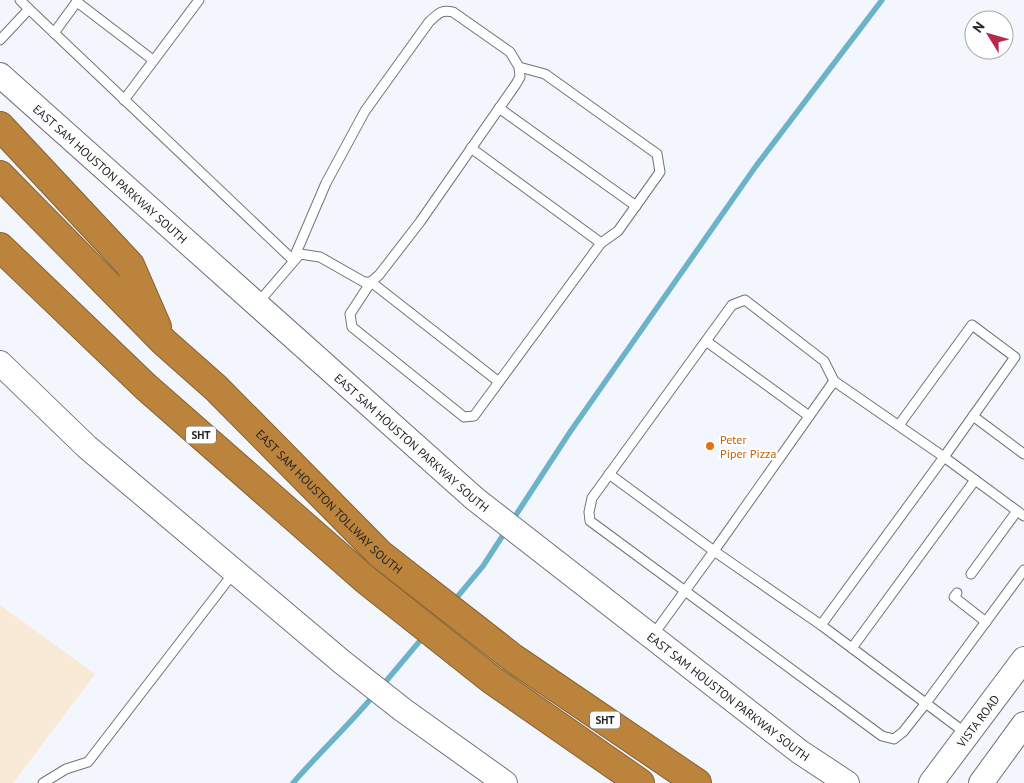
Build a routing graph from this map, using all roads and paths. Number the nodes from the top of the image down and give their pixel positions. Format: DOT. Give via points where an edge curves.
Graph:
graph roads {
  1 [pos="20,0"];
  2 [pos="199,0"];
  3 [pos="77,1"];
  4 [pos="29,9"];
  5 [pos="54,33"];
  6 [pos="0,40"];
  7 [pos="153,60"];
  8 [pos="519,68"];
  9 [pos="0,75"];
  10 [pos="124,100"];
  11 [pos="499,108"];
  12 [pos="0,126"];
  13 [pos="471,148"];
  14 [pos="0,175"];
  15 [pos="636,206"];
  16 [pos="601,243"];
  17 [pos="0,247"];
  18 [pos="0,252"];
  19 [pos="292,260"];
  20 [pos="371,282"];
  21 [pos="41,286"];
  22 [pos="256,304"];
  23 [pos="706,341"];
  24 [pos="164,342"];
  25 [pos="0,363"];
  26 [pos="834,381"];
  27 [pos="499,382"];
  28 [pos="810,416"];
  29 [pos="973,416"];
  30 [pos="899,425"];
  31 [pos="1024,454"];
  32 [pos="944,457"];
  33 [pos="609,474"];
  34 [pos="975,480"];
  35 [pos="1021,513"];
  36 [pos="714,550"];
  37 [pos="1024,570"];
  38 [pos="235,571"];
  39 [pos="971,574"];
  40 [pos="685,591"];
  41 [pos="958,593"];
  42 [pos="986,622"];
  43 [pos="821,625"];
  44 [pos="652,636"];
  45 [pos="852,648"];
  46 [pos="1024,659"];
  47 [pos="926,703"];
  48 [pos="1024,724"];
  49 [pos="968,734"];
  50 [pos="800,752"];
  51 [pos="44,783"];
  52 [pos="505,783"];
  53 [pos="640,783"];
  54 [pos="697,783"];
  55 [pos="819,783"];
  56 [pos="847,783"];
  57 [pos="931,783"];
  58 [pos="981,783"];
  1 -- 4 [label="lane"];
  2 -- 7 [label="lane"];
  3 -- 5 [label="lane"];
  3 -- 7 [label="lane"];
  4 -- 5 [label="lane"];
  4 -- 6 [label="lane"];
  5 -- 10 [label="lane"];
  7 -- 10 [label="lane"];
  8 -- 11 [label="lane" via="520,77"];
  8 -- 15 [label="lane" via="545,74 657,154 660,172"];
  8 -- 19 [label="lane" via="510,52 453,12 446,10 438,14 365,111 326,183"];
  9 -- 22 [label="main road, EAST SAM HOUSTON PARKWAY SOUTH"];
  10 -- 19 [label="lane"];
  11 -- 13 [label="lane"];
  11 -- 15 [label="lane"];
  12 -- 24 [label="highway" via="130,265"];
  13 -- 16 [label="lane"];
  13 -- 20 [label="lane" via="420,222"];
  14 -- 24 [label="highway, EAST SAM HOUSTON TOLLWAY SOUTH / SHT"];
  15 -- 16 [label="lane" via="618,231"];
  16 -- 27 [label="lane"];
  17 -- 21 [label="highway, SHT"];
  18 -- 21 [label="highway"];
  19 -- 20 [label="lane" via="300,254 320,256 364,282"];
  19 -- 22 [label="lane"];
  20 -- 27 [label="lane"];
  20 -- 27 [label="lane" via="350,314 352,327 464,417 474,416"];
  21 -- 53 [label="highway, SHT" via="146,387 366,580 492,680"];
  22 -- 44 [label="main road, EAST SAM HOUSTON PARKWAY SOUTH" via="475,499"];
  23 -- 26 [label="lane" via="732,305 745,300 824,361"];
  23 -- 28 [label="lane"];
  23 -- 33 [label="lane"];
  24 -- 54 [label="highway, EAST SAM HOUSTON TOLLWAY SOUTH / SHT" via="216,388 380,554 513,658"];
  25 -- 38 [label="main road" via="87,447"];
  26 -- 28 [label="lane"];
  26 -- 30 [label="lane"];
  28 -- 36 [label="lane"];
  29 -- 30 [label="lane" via="1015,357 972,325"];
  29 -- 31 [label="lane"];
  29 -- 32 [label="lane"];
  30 -- 32 [label="lane"];
  32 -- 34 [label="lane"];
  32 -- 43 [label="lane"];
  33 -- 36 [label="lane"];
  33 -- 40 [label="lane" via="592,498 590,521"];
  34 -- 35 [label="lane"];
  34 -- 45 [label="lane"];
  35 -- 39 [label="lane"];
  36 -- 40 [label="lane"];
  36 -- 43 [label="lane"];
  37 -- 42 [label="lane"];
  38 -- 51 [label="lane" via="88,762 66,769"];
  38 -- 52 [label="main road" via="403,710"];
  40 -- 44 [label="lane"];
  40 -- 47 [label="lane" via="882,736 894,739"];
  41 -- 42 [label="lane" via="954,597"];
  42 -- 47 [label="lane"];
  43 -- 45 [label="lane"];
  44 -- 50 [label="main road, EAST SAM HOUSTON PARKWAY SOUTH"];
  45 -- 47 [label="lane"];
  46 -- 49 [label="main road, VISTA ROAD"];
  47 -- 49 [label="lane"];
  48 -- 58 [label="main road"];
  49 -- 57 [label="main road, VISTA ROAD"];
  50 -- 55 [label="main road"];
  50 -- 56 [label="main road, EAST SAM HOUSTON PARKWAY SOUTH"];
}
